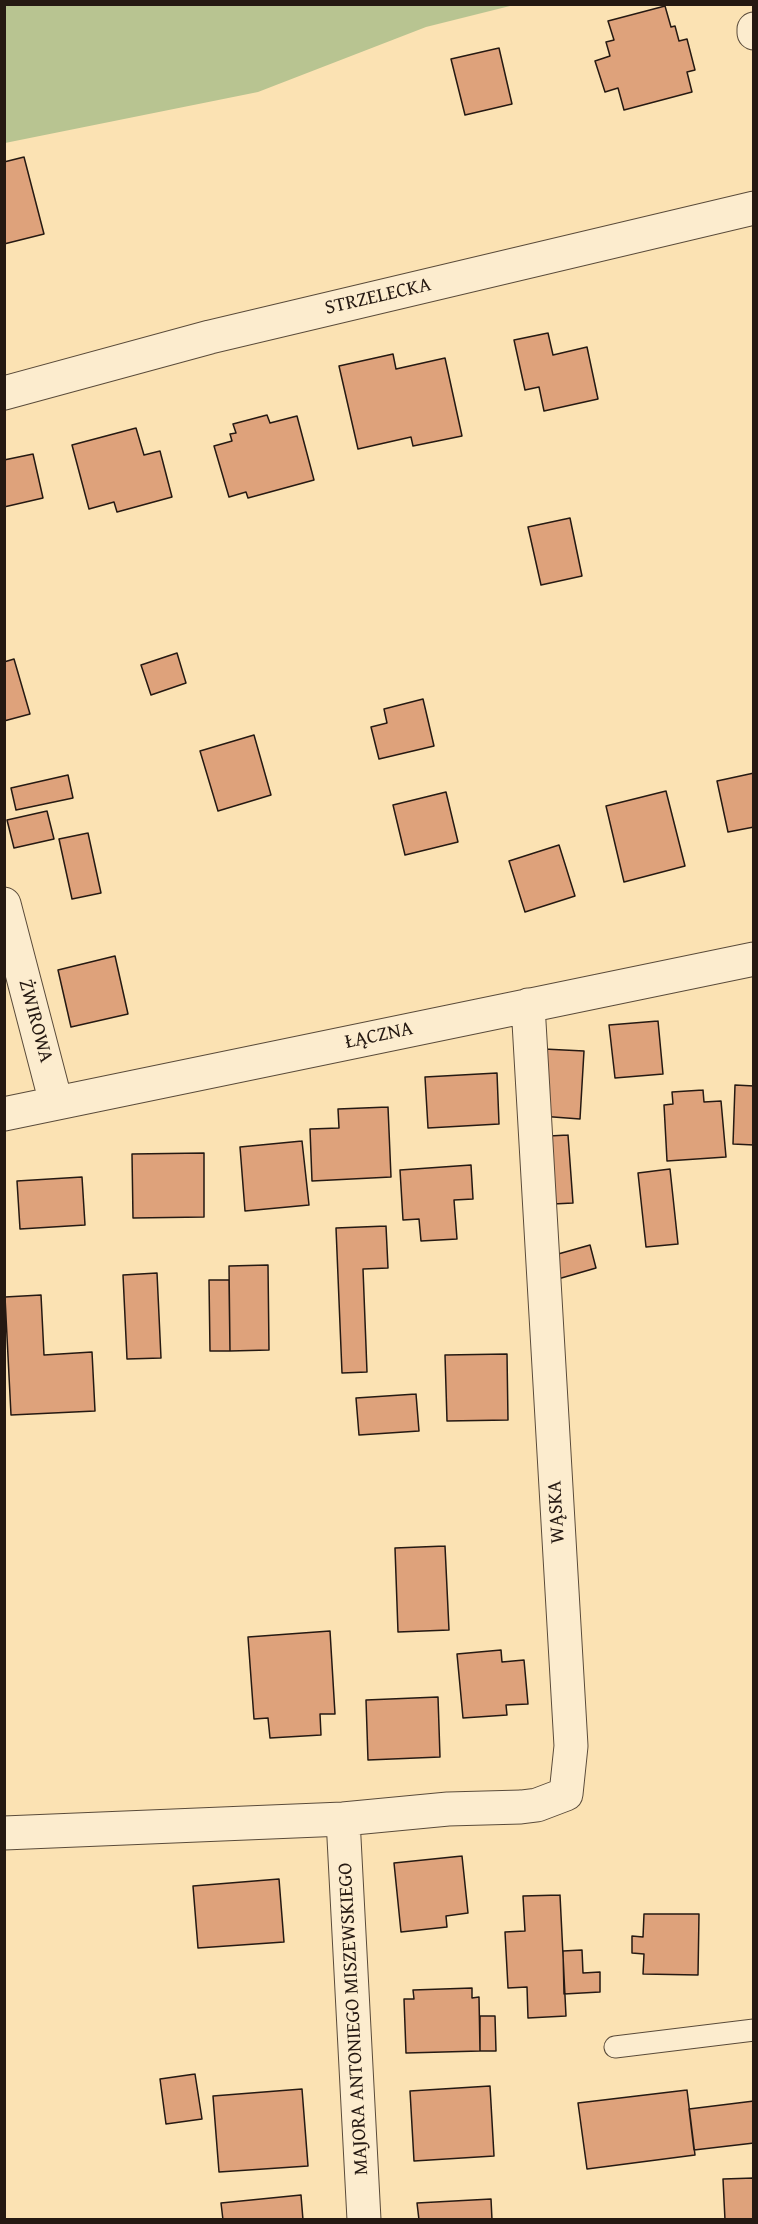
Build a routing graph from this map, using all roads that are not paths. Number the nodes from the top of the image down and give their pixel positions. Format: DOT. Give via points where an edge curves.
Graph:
graph roads {
  1 [pos="753,208"];
  2 [pos="4,393"];
  3 [pos="4,904"];
  4 [pos="753,959"];
  5 [pos="528,1005"];
  6 [pos="56,1103"];
  7 [pos="4,1114"];
  8 [pos="343,1819"];
  9 [pos="4,1833"];
  10 [pos="753,2030"];
  11 [pos="615,2047"];
  12 [pos="364,2220"];
  1 -- 2 [label="street, STRZELECKA" via="222,334"];
  3 -- 6 [label="street, ŻWIROWA"];
  4 -- 5 [label="street, ŁĄCZNA"];
  5 -- 6 [label="street, ŁĄCZNA"];
  5 -- 8 [label="street, WĄSKA" via="571,1746 566,1794 537,1805"];
  6 -- 7 [label="street, ŁĄCZNA"];
  8 -- 9 [label="street"];
  8 -- 12 [label="street, MAJORA ANTONIEGO MISZEWSKIEGO"];
  10 -- 11 [label="lane"];
}
